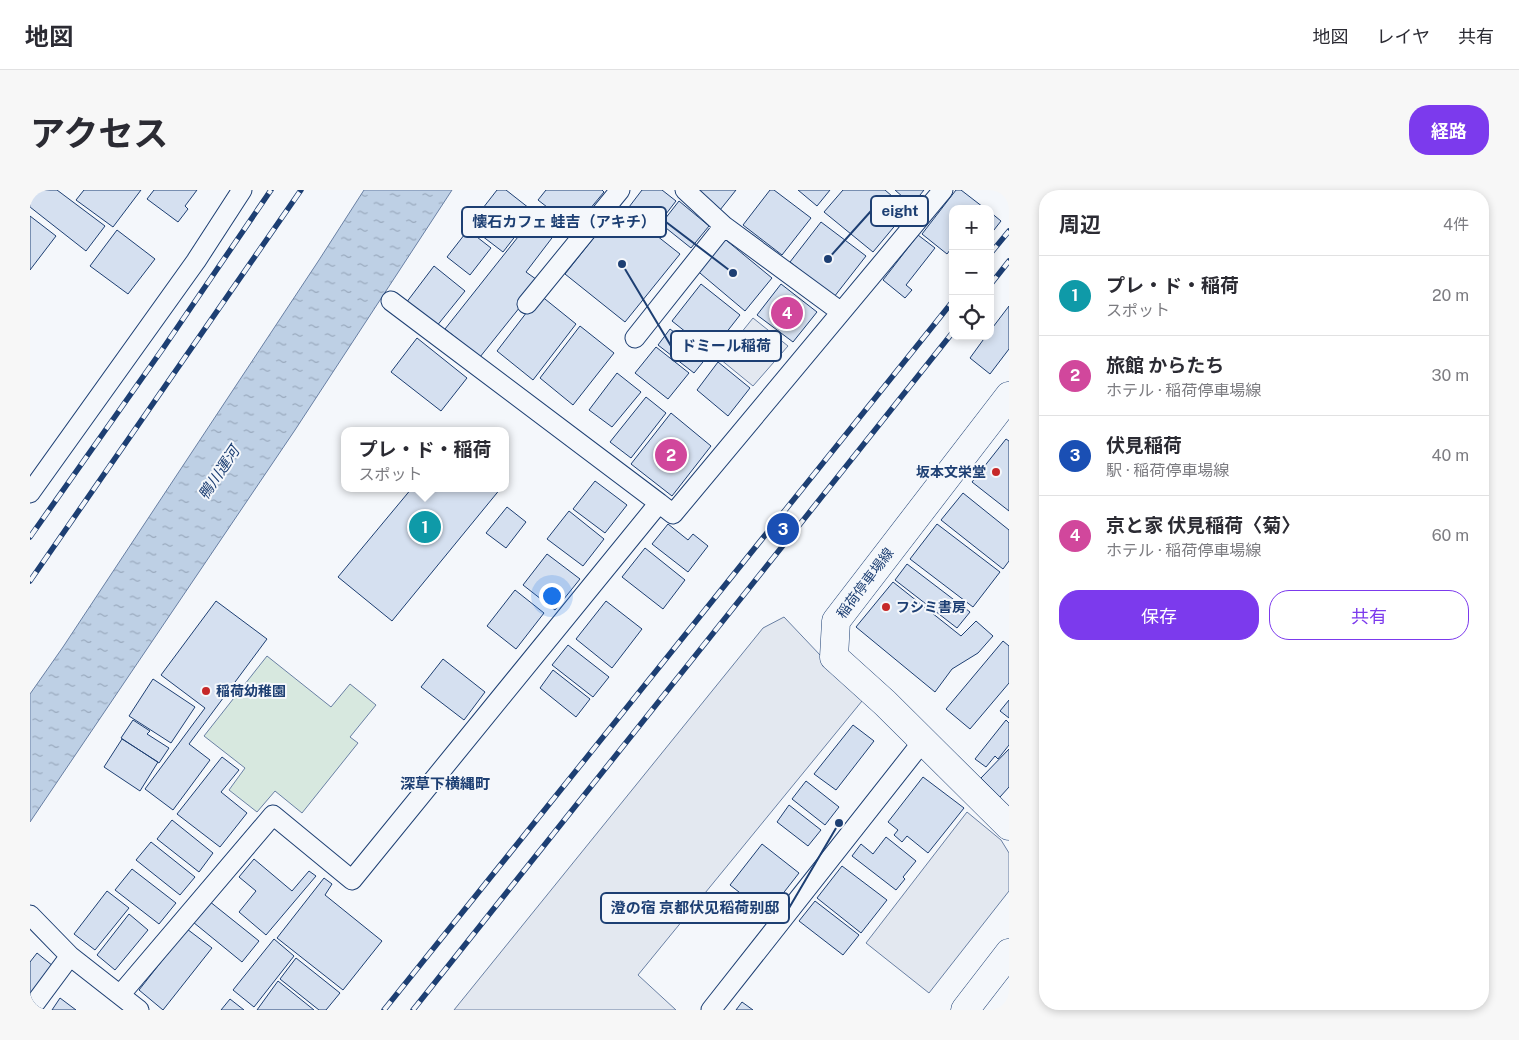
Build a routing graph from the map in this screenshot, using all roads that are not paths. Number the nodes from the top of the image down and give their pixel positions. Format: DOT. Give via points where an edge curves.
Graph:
graph roads {
  1 [pos="242,190"];
  2 [pos="620,190"];
  3 [pos="685,190"];
  4 [pos="943,190"];
  5 [pos="724,226"];
  6 [pos="391,301"];
  7 [pos="526,304"];
  8 [pos="841,312"];
  9 [pos="635,338"];
  10 [pos="1009,396"];
  11 [pos="30,493"];
  12 [pos="659,503"];
  13 [pos="923,741"];
  14 [pos="1009,826"];
  15 [pos="30,915"];
  16 [pos="1009,953"];
  17 [pos="70,956"];
  18 [pos="120,995"];
  19 [pos="30,1010"];
  20 [pos="139,1010"];
  21 [pos="711,1010"];
  22 [pos="965,1010"];
  1 -- 11 [label="lane" via="196,261"];
  2 -- 7 [label="lane"];
  3 -- 5 [label="lane"];
  4 -- 8 [label="lane"];
  5 -- 8 [label="lane"];
  5 -- 9 [label="lane"];
  6 -- 12 [label="lane"];
  8 -- 12 [label="lane" via="673,514"];
  10 -- 13 [label="main road, 稲荷停車場線" via="836,621 834,657"];
  12 -- 18 [label="lane" via="352,880 273,814"];
  13 -- 14 [label="main road, 稲荷停車場線"];
  13 -- 21 [label="lane"];
  15 -- 17 [label="lane"];
  16 -- 22 [label="main road"];
  17 -- 18 [label="lane"];
  17 -- 19 [label="lane"];
  18 -- 20 [label="lane"];
}
